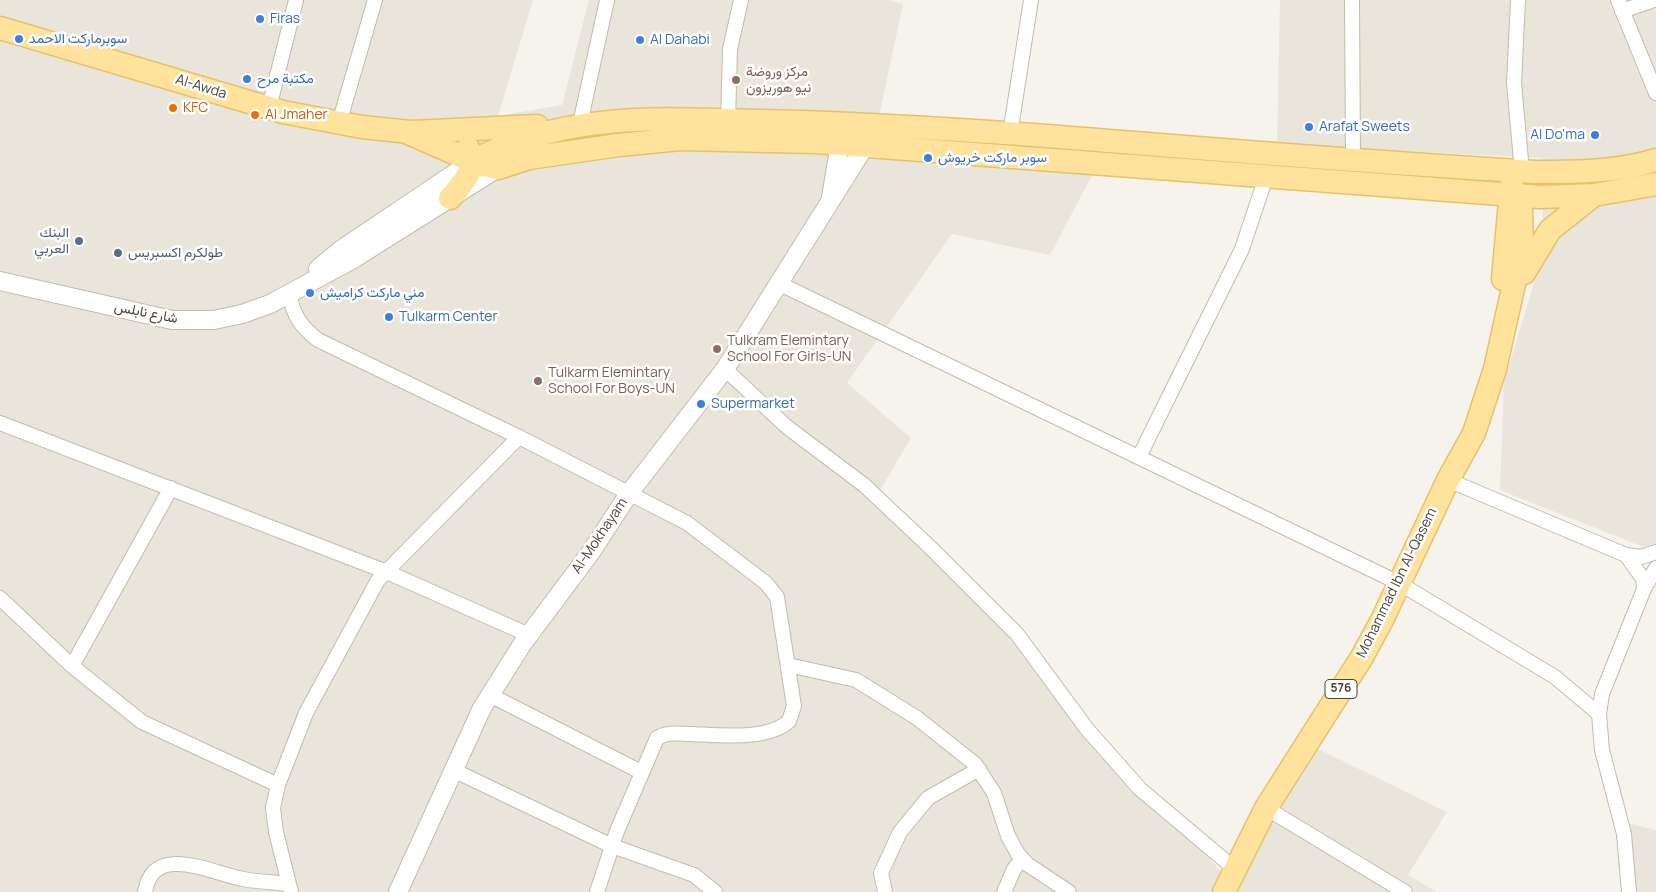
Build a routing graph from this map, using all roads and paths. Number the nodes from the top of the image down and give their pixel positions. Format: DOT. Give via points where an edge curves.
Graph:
graph roads {
  1 [pos="296,0"];
  2 [pos="375,0"];
  3 [pos="607,0"];
  4 [pos="741,0"];
  5 [pos="1031,0"];
  6 [pos="1352,0"];
  7 [pos="1518,0"];
  8 [pos="1654,0"];
  9 [pos="1620,5"];
  10 [pos="0,28"];
  11 [pos="1656,93"];
  12 [pos="269,108"];
  13 [pos="728,121"];
  14 [pos="339,124"];
  15 [pos="580,124"];
  16 [pos="851,124"];
  17 [pos="406,132"];
  18 [pos="1010,134"];
  19 [pos="840,144"];
  20 [pos="866,146"];
  21 [pos="1353,160"];
  22 [pos="1656,160"];
  23 [pos="473,161"];
  24 [pos="498,168"];
  25 [pos="1266,177"];
  26 [pos="1516,188"];
  27 [pos="1651,188"];
  28 [pos="1452,192"];
  29 [pos="1594,195"];
  30 [pos="450,198"];
  31 [pos="831,198"];
  32 [pos="1507,226"];
  33 [pos="0,281"];
  34 [pos="778,283"];
  35 [pos="1515,289"];
  36 [pos="289,294"];
  37 [pos="725,369"];
  38 [pos="0,423"];
  39 [pos="519,437"];
  40 [pos="1139,457"];
  41 [pos="1448,480"];
  42 [pos="171,488"];
  43 [pos="630,492"];
  44 [pos="1656,552"];
  45 [pos="1626,555"];
  46 [pos="1656,568"];
  47 [pos="383,576"];
  48 [pos="1399,583"];
  49 [pos="1644,589"];
  50 [pos="0,598"];
  51 [pos="529,635"];
  52 [pos="788,665"];
  53 [pos="72,666"];
  54 [pos="490,696"];
  55 [pos="1599,714"];
  56 [pos="979,769"];
  57 [pos="453,770"];
  58 [pos="641,772"];
  59 [pos="278,785"];
  60 [pos="1266,808"];
  61 [pos="612,846"];
  62 [pos="1022,859"];
  63 [pos="1235,869"];
  64 [pos="290,888"];
  65 [pos="1065,891"];
  66 [pos="145,892"];
  67 [pos="398,892"];
  68 [pos="597,892"];
  69 [pos="715,892"];
  70 [pos="885,892"];
  71 [pos="1004,892"];
  72 [pos="1224,892"];
  73 [pos="1405,892"];
  74 [pos="1629,892"];
  1 -- 12 [label="street"];
  2 -- 14 [label="street"];
  3 -- 15 [label="street"];
  4 -- 13 [label="street" via="730,49"];
  5 -- 18 [label="street"];
  6 -- 21 [label="street"];
  7 -- 26 [label="street" via="1514,83"];
  8 -- 9 [label="street"];
  9 -- 11 [label="street"];
  10 -- 12 [label="main road, Al-Awda"];
  12 -- 14 [label="main road, Al-Awda"];
  13 -- 15 [label="main road" via="663,119"];
  13 -- 16 [label="main road"];
  14 -- 17 [label="main road, Al-Awda"];
  15 -- 17 [label="main road"];
  15 -- 23 [label="main road" via="513,142"];
  16 -- 18 [label="main road"];
  16 -- 19 [label="street"];
  16 -- 20 [label="street"];
  17 -- 23 [label="main road" via="437,133 450,137 467,146"];
  18 -- 21 [label="main road"];
  19 -- 20 [label="main road"];
  19 -- 24 [label="main road" via="680,139 529,158"];
  19 -- 31 [label="street"];
  20 -- 25 [label="main road"];
  20 -- 31 [label="street, Al-Mokhayam"];
  21 -- 26 [label="main road" via="1493,170"];
  22 -- 26 [label="main road" via="1639,166 1598,171 1549,172"];
  23 -- 24 [label="main road"];
  23 -- 30 [label="main road" via="468,177"];
  23 -- 36 [label="street" via="342,249"];
  24 -- 30 [label="street"];
  25 -- 28 [label="main road"];
  25 -- 40 [label="street" via="1242,249"];
  26 -- 28 [label="main road"];
  26 -- 29 [label="main road"];
  26 -- 32 [label="main road"];
  26 -- 35 [label="main road" via="1523,223"];
  27 -- 29 [label="main road"];
  28 -- 32 [label="main road" via="1486,207"];
  29 -- 35 [label="main road" via="1550,230"];
  30 -- 36 [label="street" via="355,258"];
  31 -- 34 [label="street, Al-Mokhayam"];
  32 -- 41 [label="main road" via="1500,296"];
  33 -- 36 [label="street, شارع نابلس" via="172,320 194,321 242,314"];
  34 -- 37 [label="street, Al-Mokhayam"];
  34 -- 40 [label="street"];
  35 -- 41 [label="main road" via="1495,369 1474,433"];
  36 -- 39 [label="street" via="299,323 318,340"];
  37 -- 43 [label="street, Al-Mokhayam"];
  37 -- 63 [label="street" via="787,427 864,485 932,548 1017,634 1087,729 1140,789"];
  38 -- 42 [label="street"];
  39 -- 43 [label="street"];
  39 -- 47 [label="street"];
  40 -- 48 [label="street"];
  41 -- 45 [label="street"];
  41 -- 48 [label="main road, Mohammad Ibn Al-Qasem / 576"];
  42 -- 47 [label="street" via="373,566"];
  42 -- 53 [label="street"];
  43 -- 51 [label="street, Al-Mokhayam" via="591,552"];
  43 -- 52 [label="street" via="687,524 772,590 780,606"];
  44 -- 45 [label="street" via="1641,557"];
  45 -- 49 [label="street" via="1643,579"];
  46 -- 49 [label="street"];
  47 -- 51 [label="street"];
  47 -- 59 [label="street" via="306,713"];
  48 -- 55 [label="street" via="1555,677"];
  48 -- 60 [label="main road, Mohammad Ibn Al-Qasem / 576" via="1362,657"];
  49 -- 55 [label="street" via="1602,694"];
  50 -- 53 [label="street"];
  51 -- 54 [label="street, Al-Mokhayam"];
  52 -- 56 [label="street" via="856,680 917,718"];
  52 -- 58 [label="street" via="794,706 789,721 783,726 742,735 663,734 653,743"];
  53 -- 59 [label="street" via="142,722"];
  54 -- 57 [label="street, Al-Mokhayam"];
  54 -- 58 [label="street"];
  55 -- 74 [label="street" via="1602,750 1624,834"];
  56 -- 62 [label="street" via="994,793 1012,846"];
  56 -- 70 [label="street" via="928,798 900,832 881,873"];
  57 -- 61 [label="street"];
  57 -- 67 [label="street, Al-Mokhayam"];
  58 -- 61 [label="street"];
  59 -- 64 [label="street" via="274,820"];
  60 -- 63 [label="main road, Mohammad Ibn Al-Qasem / 576"];
  60 -- 73 [label="street"];
  61 -- 68 [label="street"];
  61 -- 69 [label="street" via="694,875"];
  62 -- 65 [label="street"];
  62 -- 71 [label="street"];
  63 -- 72 [label="main road, Mohammad Ibn Al-Qasem / 576"];
  64 -- 66 [label="street" via="172,863 154,870"];
}
